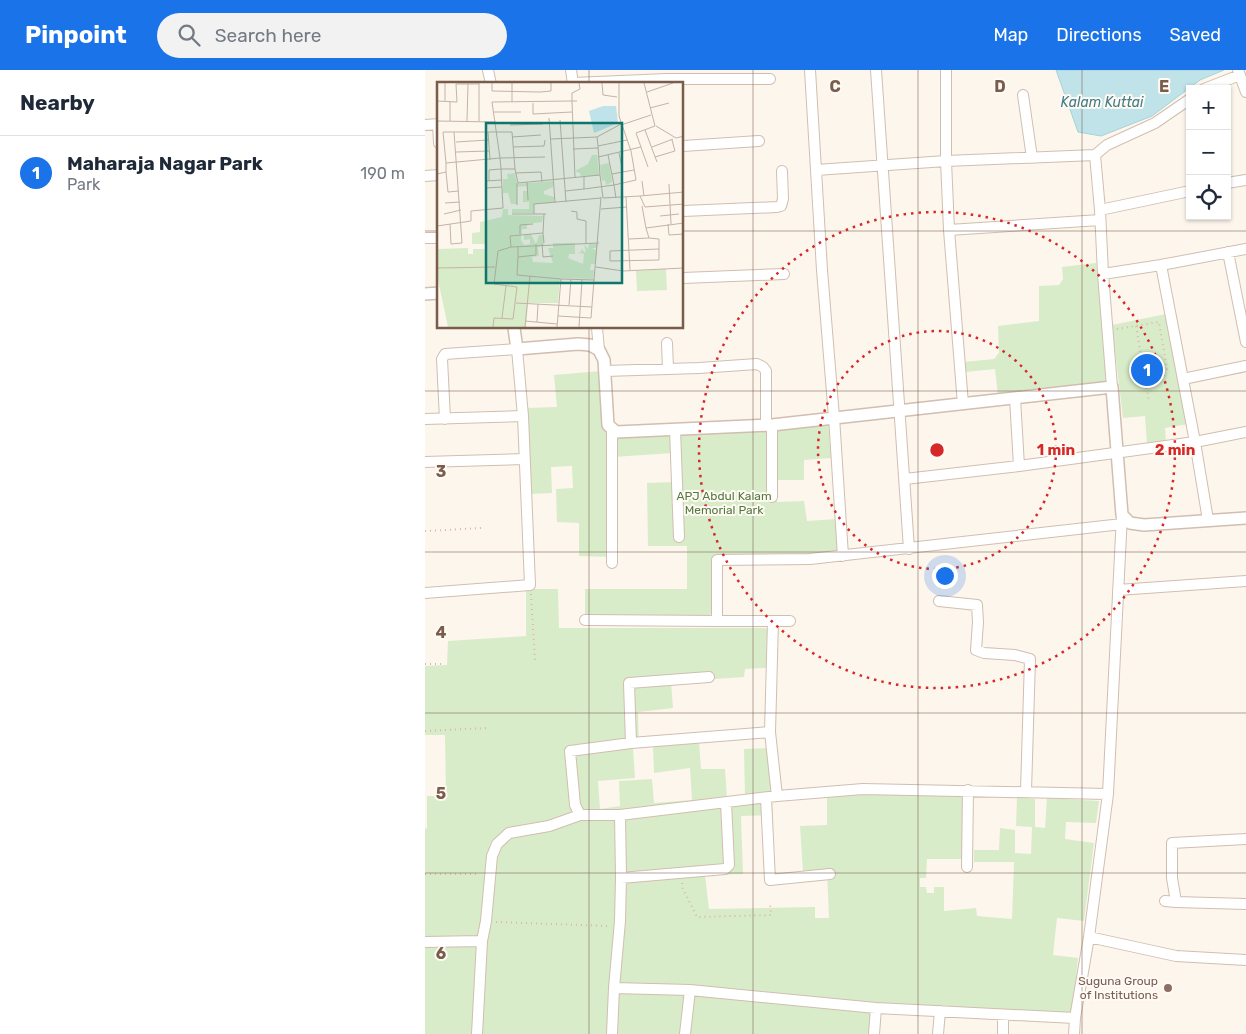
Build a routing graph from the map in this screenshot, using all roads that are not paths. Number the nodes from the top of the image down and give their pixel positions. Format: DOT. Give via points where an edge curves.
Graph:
graph roads {
  1 [pos="810,70"];
  2 [pos="876,70"];
  3 [pos="946,70"];
  4 [pos="770,79"];
  5 [pos="1243,80"];
  6 [pos="611,82"];
  7 [pos="1221,85"];
  8 [pos="1023,95"];
  9 [pos="1186,102"];
  10 [pos="759,141"];
  11 [pos="684,146"];
  12 [pos="1095,155"];
  13 [pos="1032,158"];
  14 [pos="946,162"];
  15 [pos="881,166"];
  16 [pos="816,170"];
  17 [pos="781,171"];
  18 [pos="1246,180"];
  19 [pos="1231,183"];
  20 [pos="1186,192"];
  21 [pos="684,211"];
  22 [pos="1100,215"];
  23 [pos="949,230"];
  24 [pos="1246,248"];
  25 [pos="1229,252"];
  26 [pos="1161,265"];
  27 [pos="785,274"];
  28 [pos="1103,274"];
  29 [pos="684,278"];
  30 [pos="515,329"];
  31 [pos="597,329"];
  32 [pos="1246,342"];
  33 [pos="667,343"];
  34 [pos="517,349"];
  35 [pos="599,350"];
  36 [pos="1246,366"];
  37 [pos="668,369"];
  38 [pos="605,371"];
  39 [pos="1183,378"];
  40 [pos="1111,387"];
  41 [pos="1015,398"];
  42 [pos="963,404"];
  43 [pos="901,410"];
  44 [pos="523,416"];
  45 [pos="834,418"];
  46 [pos="425,419"];
  47 [pos="445,419"];
  48 [pos="769,425"];
  49 [pos="612,429"];
  50 [pos="675,429"];
  51 [pos="1246,432"];
  52 [pos="1195,442"];
  53 [pos="1118,452"];
  54 [pos="524,458"];
  55 [pos="425,462"];
  56 [pos="1019,466"];
  57 [pos="905,479"];
  58 [pos="772,497"];
  59 [pos="1246,518"];
  60 [pos="1122,519"];
  61 [pos="1208,520"];
  62 [pos="679,536"];
  63 [pos="909,549"];
  64 [pos="843,556"];
  65 [pos="612,563"];
  66 [pos="1246,581"];
  67 [pos="1118,590"];
  68 [pos="425,593"];
  69 [pos="939,601"];
  70 [pos="585,620"];
  71 [pos="717,621"];
  72 [pos="773,621"];
  73 [pos="790,621"];
  74 [pos="709,677"];
  75 [pos="770,732"];
  76 [pos="631,743"];
  77 [pos="968,790"];
  78 [pos="1026,791"];
  79 [pos="1108,794"];
  80 [pos="777,796"];
  81 [pos="766,798"];
  82 [pos="726,802"];
  83 [pos="580,815"];
  84 [pos="620,815"];
  85 [pos="1246,839"];
  86 [pos="967,867"];
  87 [pos="830,874"];
  88 [pos="621,878"];
  89 [pos="1165,901"];
  90 [pos="1176,902"];
  91 [pos="1246,904"];
  92 [pos="1089,937"];
  93 [pos="482,941"];
  94 [pos="425,942"];
  95 [pos="1246,960"];
  96 [pos="614,988"];
  97 [pos="690,990"];
  98 [pos="876,1008"];
  99 [pos="940,1012"];
  100 [pos="1003,1015"];
  101 [pos="1075,1018"];
  102 [pos="477,1034"];
  103 [pos="613,1034"];
  104 [pos="685,1034"];
  105 [pos="874,1034"];
  106 [pos="938,1034"];
  107 [pos="1003,1034"];
  108 [pos="1073,1034"];
  1 -- 16 [label="street"];
  2 -- 15 [label="street"];
  3 -- 14 [label="street"];
  4 -- 6 [label="street"];
  5 -- 7 [label="street"];
  8 -- 13 [label="street"];
  9 -- 12 [label="street" via="1155,123 1107,144"];
  10 -- 11 [label="street"];
  12 -- 13 [label="street"];
  12 -- 22 [label="street"];
  13 -- 14 [label="street"];
  14 -- 15 [label="street"];
  14 -- 23 [label="street"];
  15 -- 16 [label="street"];
  15 -- 43 [label="street"];
  16 -- 45 [label="street"];
  17 -- 21 [label="street" via="781,206"];
  18 -- 19 [label="street"];
  20 -- 22 [label="street"];
  22 -- 23 [label="street"];
  22 -- 28 [label="street"];
  23 -- 42 [label="street"];
  24 -- 25 [label="street"];
  25 -- 26 [label="street"];
  25 -- 32 [label="street"];
  26 -- 28 [label="street"];
  26 -- 39 [label="street"];
  27 -- 29 [label="street"];
  28 -- 40 [label="street"];
  30 -- 34 [label="street"];
  31 -- 35 [label="street"];
  33 -- 37 [label="street"];
  34 -- 35 [label="street" via="590,344"];
  34 -- 44 [label="street"];
  34 -- 47 [label="street" via="445,354 442,359"];
  35 -- 38 [label="street"];
  36 -- 39 [label="street"];
  37 -- 38 [label="street"];
  37 -- 48 [label="street" via="763,366"];
  38 -- 49 [label="street" via="608,425"];
  39 -- 52 [label="street"];
  40 -- 41 [label="street"];
  40 -- 53 [label="street"];
  41 -- 42 [label="street"];
  41 -- 56 [label="street"];
  42 -- 43 [label="street"];
  43 -- 45 [label="street"];
  43 -- 57 [label="street"];
  44 -- 47 [label="street"];
  44 -- 54 [label="street"];
  45 -- 48 [label="street"];
  45 -- 64 [label="street"];
  46 -- 47 [label="street"];
  48 -- 50 [label="street"];
  48 -- 58 [label="street"];
  49 -- 50 [label="street" via="616,432"];
  49 -- 65 [label="street"];
  50 -- 62 [label="street"];
  51 -- 52 [label="street"];
  52 -- 53 [label="street"];
  52 -- 61 [label="street"];
  53 -- 56 [label="street"];
  53 -- 60 [label="street"];
  54 -- 55 [label="street"];
  54 -- 68 [label="street" via="530,585"];
  56 -- 57 [label="street"];
  57 -- 63 [label="street"];
  59 -- 61 [label="street"];
  60 -- 61 [label="street" via="1144,524"];
  60 -- 63 [label="street"];
  60 -- 67 [label="street"];
  63 -- 64 [label="street"];
  64 -- 71 [label="street" via="717,560"];
  66 -- 67 [label="street"];
  67 -- 79 [label="street"];
  69 -- 78 [label="street" via="977,605 976,650 1030,659"];
  70 -- 71 [label="street"];
  71 -- 72 [label="street"];
  72 -- 73 [label="street"];
  72 -- 75 [label="street"];
  74 -- 76 [label="street" via="629,683"];
  75 -- 76 [label="street"];
  75 -- 80 [label="street"];
  76 -- 83 [label="street" via="571,751 575,805"];
  77 -- 78 [label="street"];
  77 -- 80 [label="street" via="863,789"];
  77 -- 86 [label="street"];
  78 -- 79 [label="street"];
  79 -- 92 [label="street"];
  80 -- 81 [label="street"];
  81 -- 82 [label="street"];
  81 -- 87 [label="street" via="770,880"];
  82 -- 84 [label="street"];
  82 -- 88 [label="street" via="728,867"];
  83 -- 84 [label="street"];
  83 -- 93 [label="street" via="549,826 509,833 497,844 492,856 487,922"];
  84 -- 88 [label="street"];
  85 -- 90 [label="street" via="1172,843"];
  88 -- 96 [label="street"];
  89 -- 90 [label="street"];
  90 -- 91 [label="street"];
  92 -- 95 [label="street" via="1176,956"];
  92 -- 101 [label="street"];
  93 -- 94 [label="street"];
  93 -- 102 [label="street"];
  96 -- 97 [label="street"];
  96 -- 103 [label="street"];
  97 -- 98 [label="street"];
  97 -- 104 [label="street"];
  98 -- 99 [label="street"];
  98 -- 105 [label="street"];
  99 -- 100 [label="street"];
  99 -- 106 [label="street"];
  100 -- 101 [label="street"];
  100 -- 107 [label="street"];
  101 -- 108 [label="street"];
}
